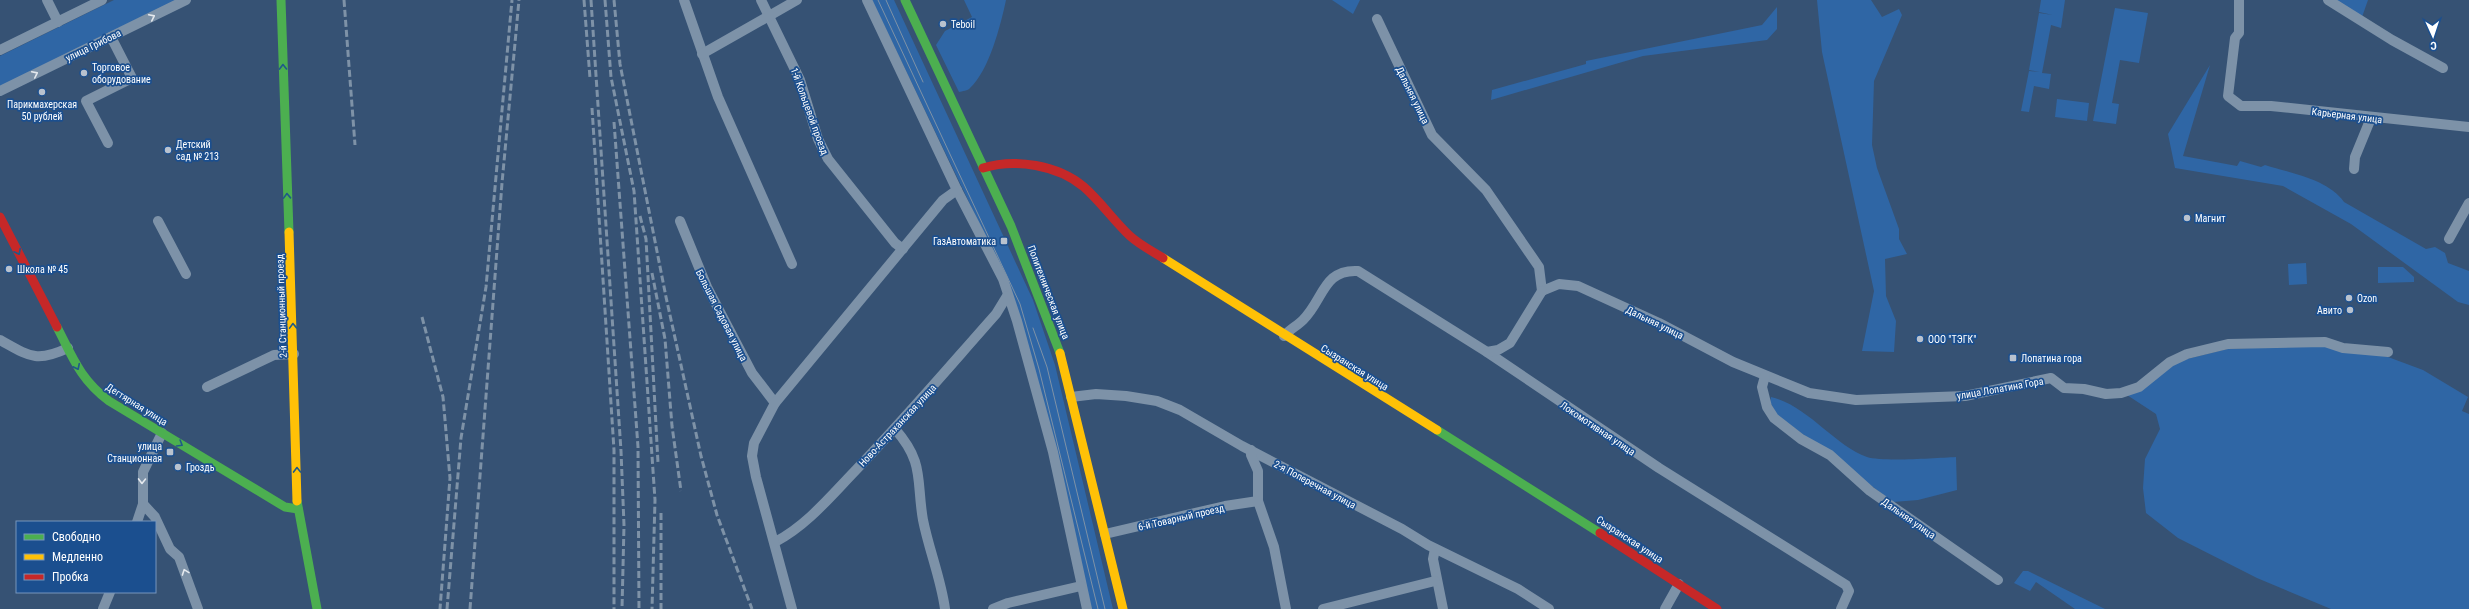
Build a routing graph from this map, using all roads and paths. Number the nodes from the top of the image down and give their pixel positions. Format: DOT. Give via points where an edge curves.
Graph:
graph roads {
  1 [pos="47,0"];
  2 [pos="102,0"];
  3 [pos="186,0"];
  4 [pos="281,0"];
  5 [pos="684,0"];
  6 [pos="762,0"];
  7 [pos="797,0"];
  8 [pos="867,0"];
  9 [pos="905,0"];
  10 [pos="2239,0"];
  11 [pos="2328,0"];
  12 [pos="769,16"];
  13 [pos="1377,19"];
  14 [pos="58,22"];
  15 [pos="111,37"];
  16 [pos="0,50"];
  17 [pos="702,54"];
  18 [pos="2443,68"];
  19 [pos="0,91"];
  20 [pos="2371,118"];
  21 [pos="2469,127"];
  22 [pos="108,143"];
  23 [pos="983,168"];
  24 [pos="2354,169"];
  25 [pos="957,190"];
  26 [pos="2469,203"];
  27 [pos="0,217"];
  28 [pos="158,221"];
  29 [pos="680,222"];
  30 [pos="2449,239"];
  31 [pos="903,249"];
  32 [pos="792,264"];
  33 [pos="186,274"];
  34 [pos="1542,291"];
  35 [pos="1007,296"];
  36 [pos="1284,336"];
  37 [pos="0,340"];
  38 [pos="68,348"];
  39 [pos="1487,352"];
  40 [pos="2388,352"];
  41 [pos="294,354"];
  42 [pos="1765,376"];
  43 [pos="207,387"];
  44 [pos="1071,397"];
  45 [pos="775,403"];
  46 [pos="895,428"];
  47 [pos="162,433"];
  48 [pos="1251,450"];
  49 [pos="1258,501"];
  50 [pos="143,504"];
  51 [pos="298,509"];
  52 [pos="137,521"];
  53 [pos="1105,534"];
  54 [pos="775,542"];
  55 [pos="1435,549"];
  56 [pos="1998,580"];
  57 [pos="1435,581"];
  58 [pos="1679,584"];
  59 [pos="1081,586"];
  60 [pos="110,593"];
  61 [pos="103,609"];
  62 [pos="198,609"];
  63 [pos="317,609"];
  64 [pos="792,609"];
  65 [pos="945,609"];
  66 [pos="993,609"];
  67 [pos="1087,609"];
  68 [pos="1124,609"];
  69 [pos="1286,609"];
  70 [pos="1323,609"];
  71 [pos="1443,609"];
  72 [pos="1549,609"];
  73 [pos="1665,609"];
  74 [pos="1717,609"];
  75 [pos="1841,609"];
  1 -- 14 [label="street"];
  2 -- 14 [label="street"];
  15 -- 3 [label="street, улица Грибова, one-way"];
  41 -- 4 [label="main road, 2-й Станционный проезд, one-way"];
  5 -- 17 [label="street"];
  6 -- 12 [label="street, 1-й Кольцевой проезд"];
  7 -- 12 [label="street"];
  8 -- 25 [label="street"];
  9 -- 23 [label="main road, Политехническая улица"];
  10 -- 20 [label="street, Карьерная улица" via="2239,33 2235,38 2228,96 2240,106 2271,106"];
  11 -- 18 [label="street"];
  12 -- 17 [label="street" via="712,46"];
  12 -- 31 [label="street, 1-й Кольцевой проезд" via="800,80 818,139 828,159 895,243"];
  13 -- 34 [label="street, Дальняя улица" via="1432,135 1486,190 1539,267"];
  14 -- 16 [label="street"];
  19 -- 15 [label="street, улица Грибова, one-way"];
  15 -- 22 [label="street" via="132,78 86,101"];
  17 -- 32 [label="street" via="718,97"];
  20 -- 21 [label="street, Карьерная улица"];
  20 -- 24 [label="street" via="2355,157"];
  23 -- 36 [label="main road, Сызранская улица" via="1004,161 1016,161 1074,180 1126,234"];
  23 -- 44 [label="main road, Политехническая улица" via="1042,298 1057,340"];
  25 -- 31 [label="street" via="943,200"];
  25 -- 35 [label="street" via="1003,279"];
  26 -- 30 [label="street"];
  27 -- 38 [label="main road, Дегтярная улица, one-way"];
  28 -- 33 [label="street"];
  29 -- 45 [label="street, Большая Садовая улица" via="707,287 752,373"];
  31 -- 45 [label="street"];
  34 -- 39 [label="street" via="1510,343 1498,350"];
  34 -- 42 [label="street, Дальняя улица" via="1559,284 1578,286"];
  35 -- 46 [label="street, Ново-Астраханская улица" via="996,314"];
  35 -- 59 [label="street" via="1017,321 1053,452"];
  36 -- 39 [label="street, Локомотивная улица" via="1303,319 1331,279 1344,270 1358,271"];
  36 -- 58 [label="main road, Сызранская улица" via="1484,459"];
  37 -- 38 [label="street" via="25,354 39,358"];
  38 -- 47 [label="main road, Дегтярная улица, one-way" via="82,376 91,387"];
  39 -- 75 [label="street, Локомотивная улица" via="1659,468 1846,585 1849,591"];
  40 -- 42 [label="street, улица Лопатина Гора" via="2343,348 2325,342 2228,344 2187,354 2170,362 2139,387 2121,393 2106,394 2064,388 2050,378 1965,396 1856,400 1809,394"];
  41 -- 43 [label="street" via="274,355"];
  51 -- 41 [label="main road, 2-й Станционный проезд, one-way"];
  42 -- 56 [label="street, Дальняя улица" via="1762,387 1767,407 1774,418 1801,439 1830,455 1870,491"];
  44 -- 48 [label="street, 2-я Поперечная улица" via="1096,394 1157,401 1180,410"];
  44 -- 53 [label="main road, Политехническая улица"];
  45 -- 54 [label="street" via="754,443 752,456"];
  46 -- 54 [label="street, Ново-Астраханская улица" via="805,521 788,536"];
  46 -- 65 [label="street" via="911,450 920,477 923,519"];
  47 -- 50 [label="street, one-way" via="143,472"];
  47 -- 51 [label="main road, Дегтярная улица, one-way" via="285,507"];
  48 -- 49 [label="street" via="1258,471"];
  48 -- 55 [label="street, 2-я Поперечная улица"];
  49 -- 53 [label="street, 6-й Товарный проезд" via="1224,506"];
  49 -- 69 [label="street" via="1274,547"];
  50 -- 52 [label="street"];
  62 -- 50 [label="street, one-way" via="179,557 170,549 155,517"];
  51 -- 63 [label="main road, 2-й Станционный проезд"];
  53 -- 68 [label="main road, Политехническая улица"];
  54 -- 64 [label="street"];
  55 -- 57 [label="street" via="1432,559"];
  55 -- 72 [label="street, 2-я Поперечная улица" via="1518,589"];
  57 -- 70 [label="street"];
  57 -- 71 [label="street"];
  58 -- 73 [label="street"];
  58 -- 74 [label="main road, Сызранская улица"];
  59 -- 66 [label="street" via="1008,603"];
  59 -- 67 [label="street"];
  60 -- 61 [label="street"];
}
